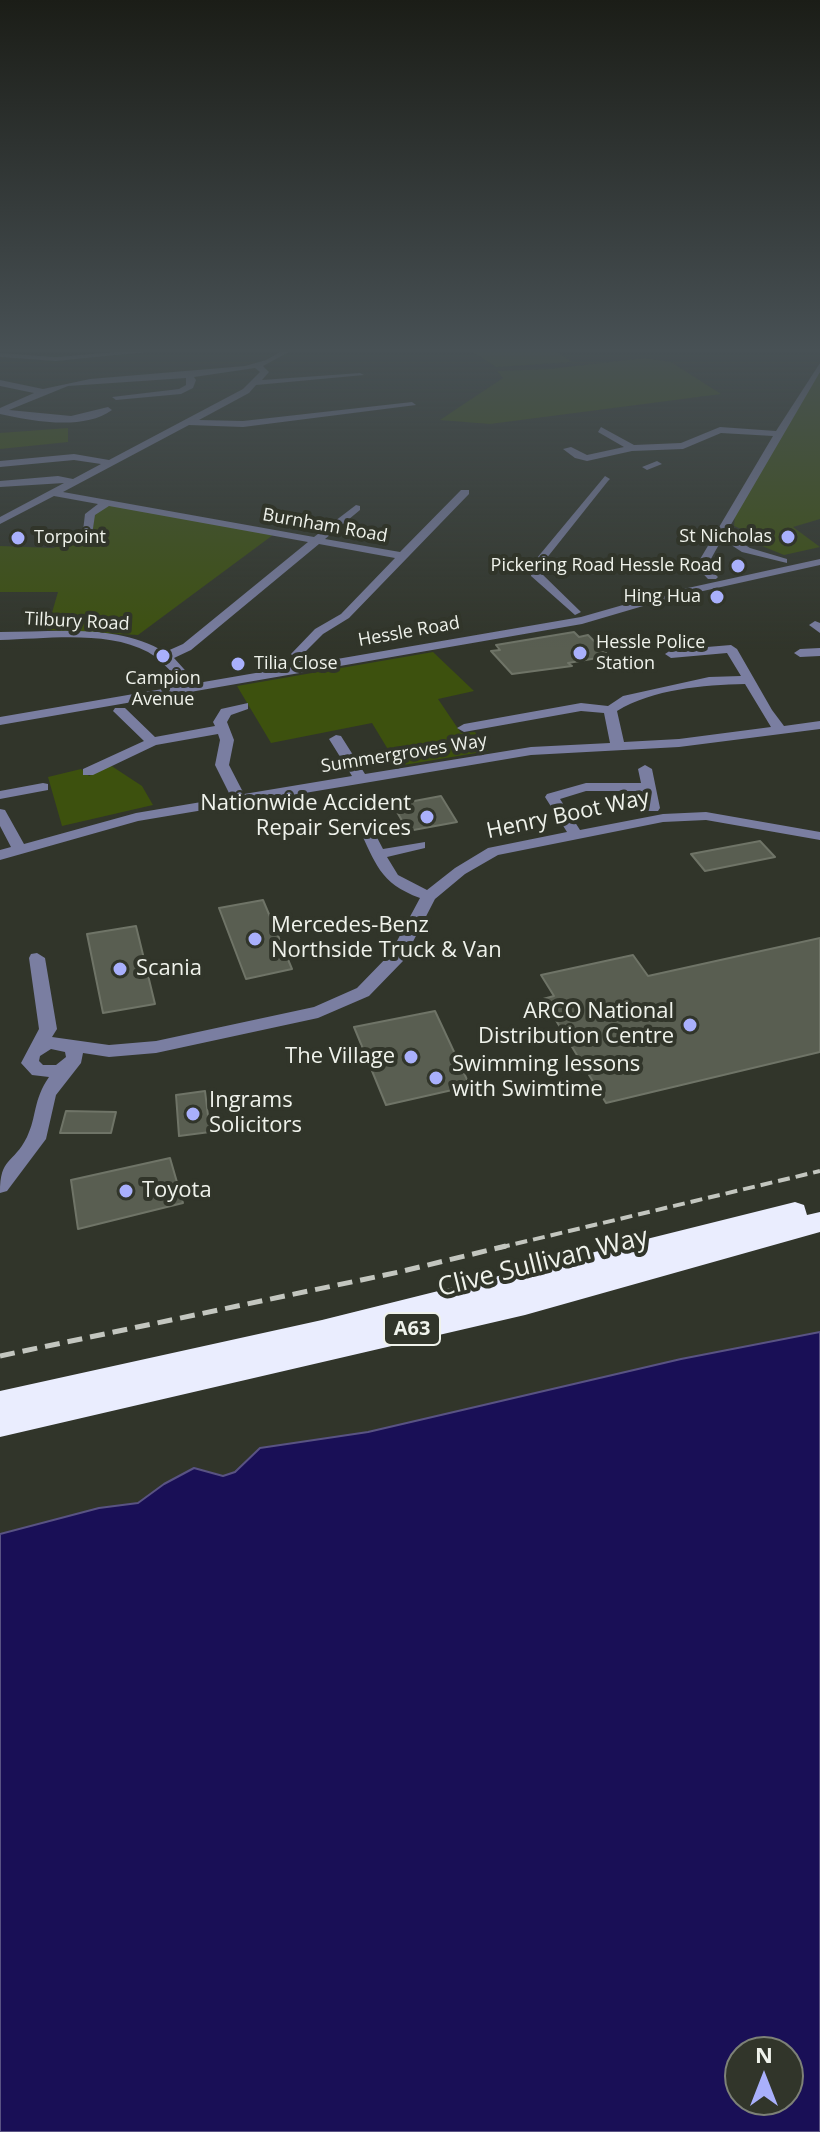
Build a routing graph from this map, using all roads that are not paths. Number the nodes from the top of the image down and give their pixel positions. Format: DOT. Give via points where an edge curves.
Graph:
graph roads {
  1 [pos="134,451"];
  2 [pos="571,451"];
  3 [pos="616,451"];
  4 [pos="633,451"];
  5 [pos="768,451"];
  6 [pos="112,463"];
  7 [pos="0,464"];
  8 [pos="651,465"];
  9 [pos="605,479"];
  10 [pos="74,482"];
  11 [pos="0,484"];
  12 [pos="465,492"];
  13 [pos="53,493"];
  14 [pos="108,502"];
  15 [pos="356,508"];
  16 [pos="0,521"];
  17 [pos="721,534"];
  18 [pos="77,537"];
  19 [pos="313,541"];
  20 [pos="820,552"];
  21 [pos="402,556"];
  22 [pos="783,561"];
  23 [pos="820,562"];
  24 [pos="712,577"];
  25 [pos="575,612"];
  26 [pos="0,636"];
  27 [pos="820,652"];
  28 [pos="800,653"];
  29 [pos="669,654"];
  30 [pos="167,656"];
  31 [pos="303,659"];
  32 [pos="187,679"];
  33 [pos="751,680"];
  34 [pos="136,706"];
  35 [pos="243,706"];
  36 [pos="0,710"];
  37 [pos="610,710"];
  38 [pos="120,711"];
  39 [pos="90,714"];
  40 [pos="0,721"];
  41 [pos="820,725"];
  42 [pos="464,728"];
  43 [pos="222,729"];
  44 [pos="781,730"];
  45 [pos="336,739"];
  46 [pos="152,742"];
  47 [pos="618,747"];
  48 [pos="89,756"];
  49 [pos="107,762"];
  50 [pos="645,769"];
  51 [pos="88,772"];
  52 [pos="361,779"];
  53 [pos="43,787"];
  54 [pos="648,787"];
  55 [pos="0,796"];
  56 [pos="239,799"];
  57 [pos="653,808"];
  58 [pos="0,813"];
  59 [pos="365,827"];
  60 [pos="576,835"];
  61 [pos="820,836"];
  62 [pos="420,845"];
  63 [pos="20,849"];
  64 [pos="379,854"];
  65 [pos="0,855"];
  66 [pos="429,896"];
  67 [pos="37,958"];
  68 [pos="48,1029"];
  69 [pos="37,1049"];
  70 [pos="68,1055"];
  71 [pos="38,1071"];
  72 [pos="47,1094"];
  73 [pos="0,1186"];
  74 [pos="820,1206"];
  75 [pos="820,1222"];
  76 [pos="5,1413"];
  1 -- 6 [label="street"];
  2 -- 3 [label="street" via="578,458"];
  4 -- 8 [label="street"];
  5 -- 17 [label="street"];
  6 -- 7 [label="street" via="74,457"];
  6 -- 10 [label="street"];
  9 -- 25 [label="street" via="537,564 535,574"];
  10 -- 11 [label="street"];
  10 -- 13 [label="street"];
  12 -- 21 [label="street"];
  13 -- 14 [label="street, Burnham Road"];
  13 -- 16 [label="street"];
  14 -- 18 [label="street" via="90,514 88,533"];
  14 -- 19 [label="street, Burnham Road"];
  15 -- 19 [label="street"];
  17 -- 22 [label="street" via="746,550"];
  17 -- 24 [label="street" via="701,566"];
  19 -- 21 [label="street, Burnham Road"];
  19 -- 30 [label="street" via="187,647"];
  20 -- 22 [label="street, Hessle Road"];
  21 -- 31 [label="street" via="345,616 305,643 297,654"];
  22 -- 24 [label="street, Hessle Road"];
  23 -- 40 [label="street, Hessle Road" via="582,620"];
  24 -- 25 [label="street, Hessle Road"];
  25 -- 31 [label="street, Hessle Road"];
  26 -- 30 [label="street, Tilbury Road" via="115,639"];
  27 -- 28 [label="street"];
  29 -- 33 [label="street" via="736,646"];
  30 -- 32 [label="street"];
  31 -- 32 [label="street, Hessle Road"];
  32 -- 36 [label="street, Hessle Road"];
  33 -- 37 [label="street" via="709,681 628,699"];
  33 -- 44 [label="street" via="758,702"];
  34 -- 38 [label="street"];
  35 -- 43 [label="street" via="222,717"];
  37 -- 42 [label="street" via="581,707 483,730"];
  37 -- 47 [label="street"];
  38 -- 39 [label="street"];
  38 -- 46 [label="street"];
  41 -- 44 [label="street, Summergroves Way"];
  43 -- 46 [label="street"];
  43 -- 56 [label="street" via="227,740 222,765"];
  44 -- 47 [label="street, Summergroves Way"];
  45 -- 52 [label="street"];
  46 -- 49 [label="street"];
  47 -- 52 [label="street, Summergroves Way" via="531,751"];
  48 -- 49 [label="street"];
  49 -- 51 [label="street"];
  50 -- 54 [label="street"];
  52 -- 56 [label="street, Summergroves Way"];
  53 -- 55 [label="street"];
  54 -- 57 [label="street"];
  54 -- 60 [label="street" via="587,788 552,797"];
  56 -- 63 [label="street, Summergroves Way" via="136,817"];
  58 -- 63 [label="street"];
  59 -- 64 [label="street"];
  60 -- 61 [label="street, Henry Boot Way" via="663,818 706,816"];
  60 -- 66 [label="street, Henry Boot Way" via="493,851"];
  62 -- 64 [label="street"];
  63 -- 65 [label="street, Summergroves Way"];
  64 -- 66 [label="street" via="389,879"];
  66 -- 70 [label="street, Henry Boot Way" via="397,957 363,992 318,1012 156,1047"];
  67 -- 68 [label="street"];
  68 -- 69 [label="street"];
  68 -- 70 [label="street"];
  69 -- 70 [label="street" via="50,1043"];
  69 -- 71 [label="street" via="30,1063"];
  70 -- 71 [label="street" via="52,1073"];
  70 -- 72 [label="street"];
  71 -- 72 [label="street"];
  72 -- 73 [label="street" via="36,1139"];
  74 -- 76 [label="highway, Clive Sullivan Way / A63"];
  75 -- 76 [label="highway, Clive Sullivan Way / A63" via="525,1303"];
}
